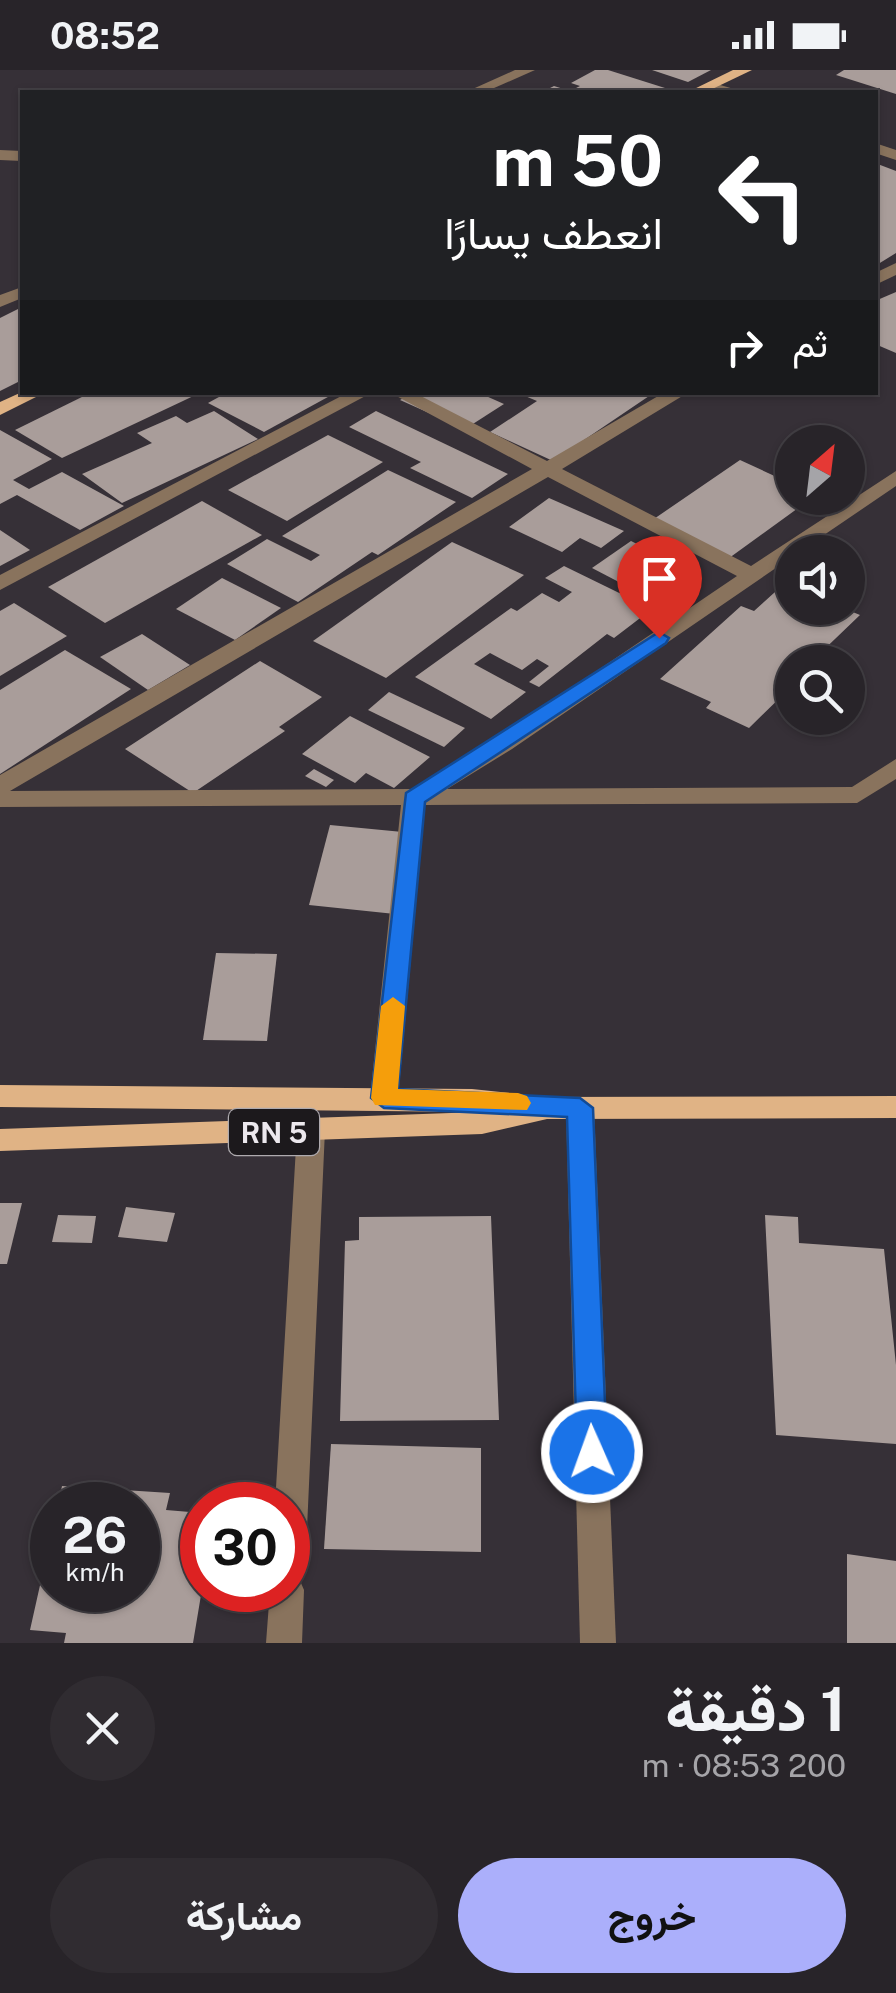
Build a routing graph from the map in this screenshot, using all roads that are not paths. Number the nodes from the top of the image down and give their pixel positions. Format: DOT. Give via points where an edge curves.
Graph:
graph roads {
  1 [pos="528,70"];
  2 [pos="744,70"];
  3 [pos="702,89"];
  4 [pos="478,90"];
  5 [pos="31,395"];
  6 [pos="358,395"];
  7 [pos="404,395"];
  8 [pos="675,395"];
  9 [pos="0,410"];
  10 [pos="544,470"];
  11 [pos="896,477"];
  12 [pos="752,575"];
  13 [pos="0,584"];
  14 [pos="896,767"];
  15 [pos="0,786"];
  16 [pos="414,798"];
  17 [pos="0,799"];
  18 [pos="0,1096"];
  19 [pos="384,1098"];
  20 [pos="896,1107"];
  21 [pos="546,1108"];
  22 [pos="580,1108"];
  23 [pos="311,1130"];
  24 [pos="0,1140"];
  25 [pos="293,1482"];
  26 [pos="285,1612"];
  27 [pos="284,1643"];
  28 [pos="598,1643"];
  1 -- 4 [label="street"];
  2 -- 3 [label="main road"];
  5 -- 9 [label="main road"];
  6 -- 13 [label="street"];
  7 -- 10 [label="street"];
  8 -- 10 [label="street"];
  10 -- 12 [label="street"];
  10 -- 15 [label="street"];
  11 -- 12 [label="street"];
  12 -- 16 [label="street"];
  14 -- 16 [label="street" via="857,795"];
  16 -- 17 [label="street"];
  16 -- 19 [label="street"];
  18 -- 19 [label="main road, RN 5"];
  19 -- 21 [label="main road, RN 5"];
  20 -- 22 [label="main road, RN 5"];
  21 -- 22 [label="main road, RN 5"];
  21 -- 23 [label="main road, RN 5" via="482,1123"];
  22 -- 28 [label="street"];
  23 -- 24 [label="main road, RN 5"];
  23 -- 25 [label="street"];
  26 -- 27 [label="street"];
}
